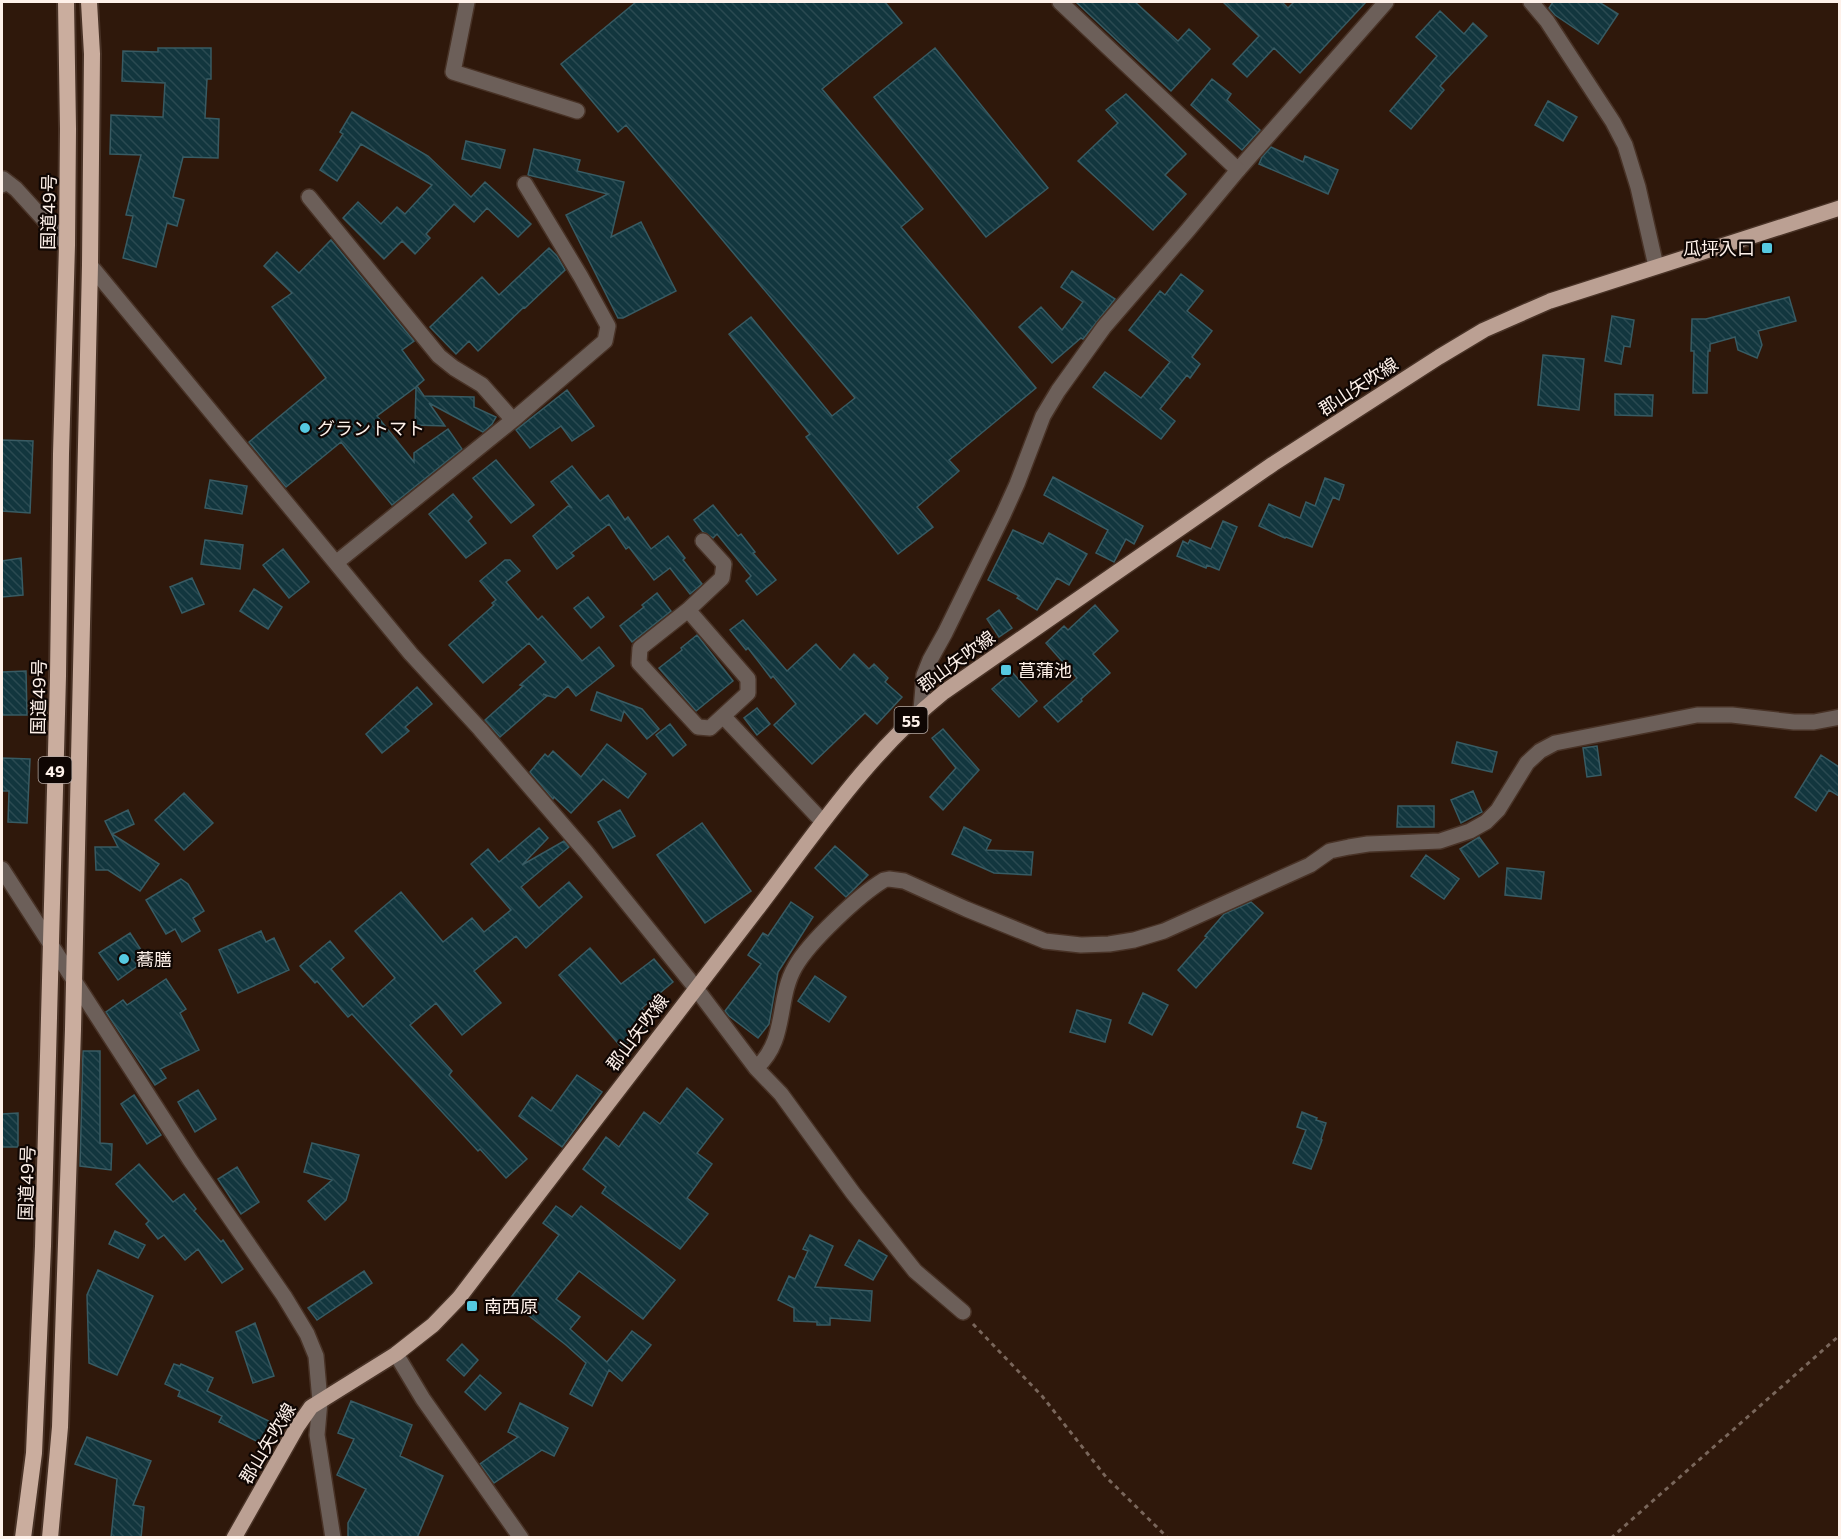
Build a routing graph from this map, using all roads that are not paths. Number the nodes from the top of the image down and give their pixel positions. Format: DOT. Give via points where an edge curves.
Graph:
graph roads {
  1 [pos="66,2"];
  2 [pos="89,2"];
  3 [pos="467,2"];
  4 [pos="1060,2"];
  5 [pos="1386,2"];
  6 [pos="1531,2"];
  7 [pos="577,111"];
  8 [pos="1238,170"];
  9 [pos="525,184"];
  10 [pos="2,185"];
  11 [pos="309,197"];
  12 [pos="1839,208"];
  13 [pos="67,245"];
  14 [pos="90,265"];
  15 [pos="1656,266"];
  16 [pos="513,420"];
  17 [pos="703,541"];
  18 [pos="337,562"];
  19 [pos="688,610"];
  20 [pos="921,710"];
  21 [pos="723,716"];
  22 [pos="1839,717"];
  23 [pos="822,821"];
  24 [pos="2,869"];
  25 [pos="51,945"];
  26 [pos="73,981"];
  27 [pos="695,987"];
  28 [pos="756,1068"];
  29 [pos="963,1312"];
  30 [pos="396,1354"];
  31 [pos="320,1401"];
  32 [pos="23,1538"];
  33 [pos="50,1538"];
  34 [pos="234,1538"];
  35 [pos="333,1538"];
  36 [pos="521,1538"];
  1 -- 13 [label="highway, 国道49号 / 49"];
  2 -- 14 [label="highway, 49"];
  3 -- 7 [label="street" via="453,72"];
  4 -- 8 [label="street"];
  5 -- 8 [label="street"];
  6 -- 15 [label="street" via="1625,145"];
  8 -- 20 [label="street" via="1104,327 1043,416 1003,515 930,660 924,675"];
  9 -- 16 [label="street" via="608,326 605,341"];
  10 -- 13 [label="street" via="3,179 16,189"];
  11 -- 16 [label="street" via="439,356 482,385"];
  12 -- 15 [label="main road, 郡山矢吹線 / 55"];
  13 -- 25 [label="highway, 国道49号 / 49"];
  14 -- 18 [label="street"];
  14 -- 26 [label="highway, 49"];
  15 -- 20 [label="main road, 郡山矢吹線 / 55" via="1550,301 1484,330 1439,357 1273,464"];
  16 -- 18 [label="street"];
  17 -- 19 [label="street" via="724,564 722,578"];
  18 -- 27 [label="street" via="411,654 548,806"];
  19 -- 21 [label="street" via="748,679 748,693"];
  19 -- 21 [label="street" via="640,648 639,663 698,727 710,728"];
  20 -- 23 [label="main road, 郡山矢吹線 / 55"];
  21 -- 23 [label="street"];
  22 -- 28 [label="street" via="1794,722 1697,715 1554,743 1527,763 1498,810 1470,831 1440,841 1368,844 1330,851 1310,865 1164,930 1109,944 1045,941 904,881 884,880 812,944 795,966 784,995 778,1034 765,1061"];
  23 -- 27 [label="main road, 郡山矢吹線 / 55"];
  24 -- 25 [label="street"];
  25 -- 26 [label="street"];
  25 -- 32 [label="highway, 国道49号 / 49" via="34,1453"];
  26 -- 31 [label="street" via="307,1334 316,1356"];
  26 -- 33 [label="highway, 49" via="60,1427"];
  27 -- 28 [label="street"];
  27 -- 30 [label="main road, 郡山矢吹線 / 55" via="459,1298"];
  28 -- 29 [label="street" via="781,1094 915,1271"];
  30 -- 31 [label="main road, 郡山矢吹線 / 55"];
  30 -- 36 [label="street" via="423,1400"];
  31 -- 34 [label="main road, 郡山矢吹線 / 55" via="297,1427"];
  31 -- 35 [label="street" via="317,1435"];
}
